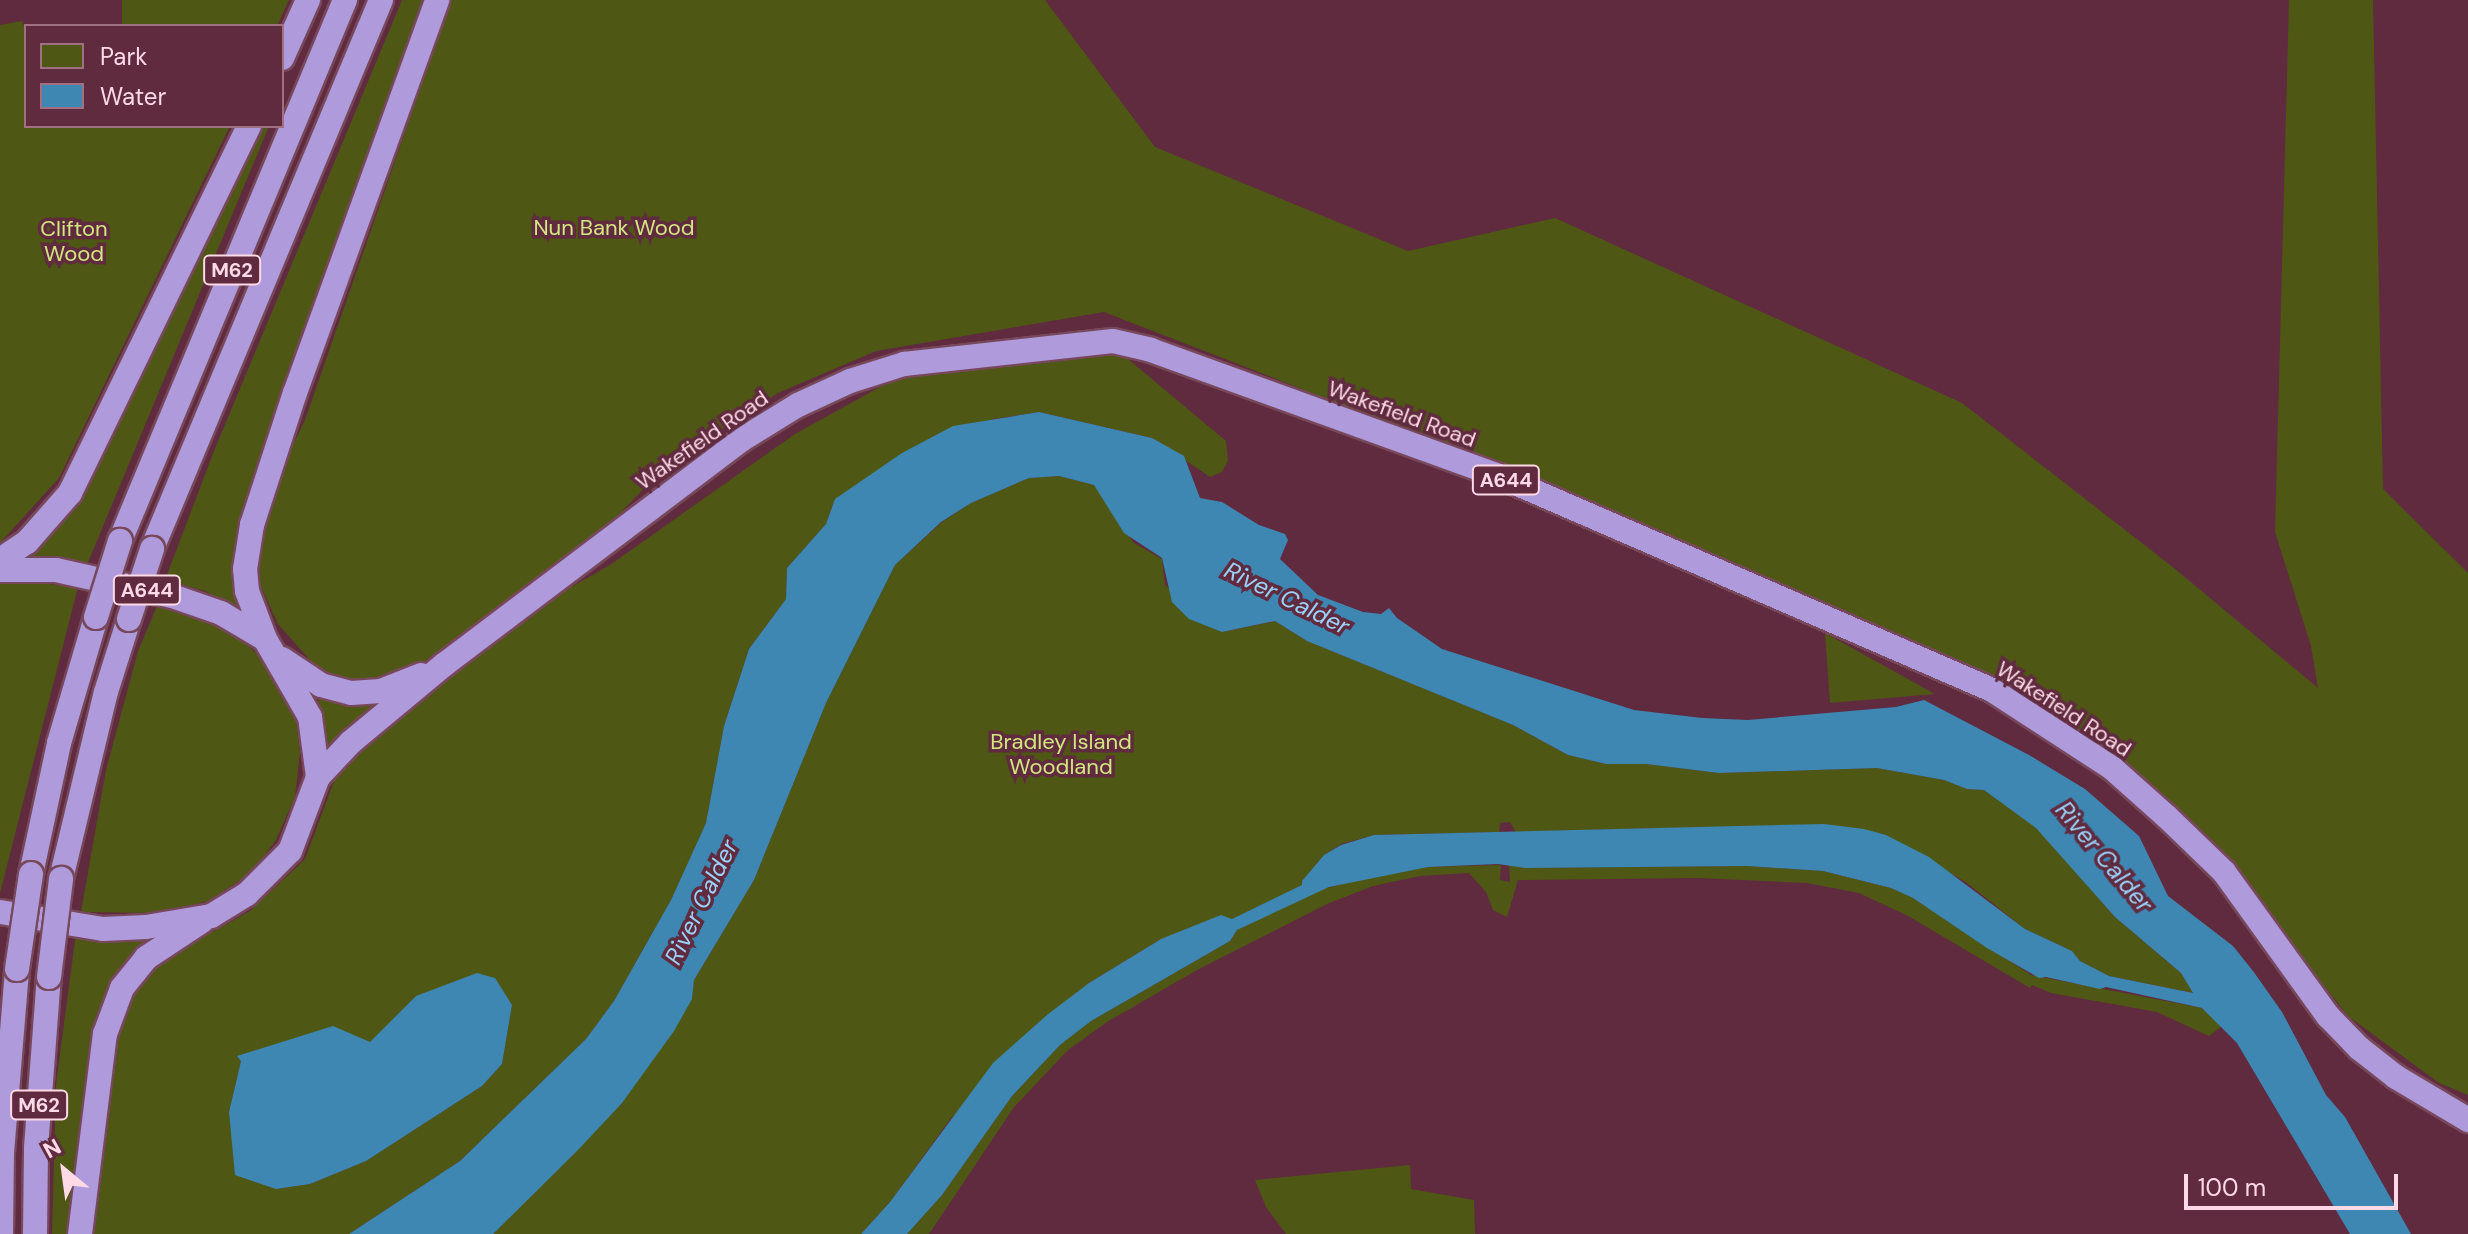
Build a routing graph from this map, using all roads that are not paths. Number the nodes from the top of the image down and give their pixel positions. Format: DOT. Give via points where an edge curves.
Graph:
graph roads {
  1 [pos="308,0"];
  2 [pos="345,0"];
  3 [pos="381,0"];
  4 [pos="437,0"];
  5 [pos="284,54"];
  6 [pos="248,128"];
  7 [pos="0,560"];
  8 [pos="0,570"];
  9 [pos="271,648"];
  10 [pos="445,664"];
  11 [pos="318,777"];
  12 [pos="0,912"];
  13 [pos="211,916"];
  14 [pos="2468,1120"];
  15 [pos="1,1234"];
  16 [pos="35,1234"];
  17 [pos="80,1234"];
  1 -- 5 [label="highway"];
  2 -- 15 [label="highway, M62, bridge" via="120,541 59,743 17,969"];
  3 -- 16 [label="highway, M62, bridge" via="152,549 106,692 61,879 36,1148"];
  4 -- 9 [label="highway" via="252,525 247,591"];
  6 -- 7 [label="highway" via="70,493 27,542"];
  8 -- 9 [label="highway, A644" via="56,570 172,596 221,613"];
  9 -- 10 [label="highway, Wakefield Road / A644" via="321,685 351,693 381,691"];
  9 -- 11 [label="highway, A644" via="310,717"];
  10 -- 11 [label="highway, Wakefield Road / A644" via="351,742"];
  10 -- 14 [label="highway, Wakefield Road / A644" via="741,440 823,392 904,364 1113,341 1151,350 1499,476 1992,690 2112,768 2167,817 2224,872 2328,1016 2359,1048"];
  11 -- 13 [label="highway, A644" via="290,851 247,894"];
  12 -- 13 [label="highway, A644" via="103,929"];
  13 -- 17 [label="highway" via="146,958 122,988 105,1034"];
}
